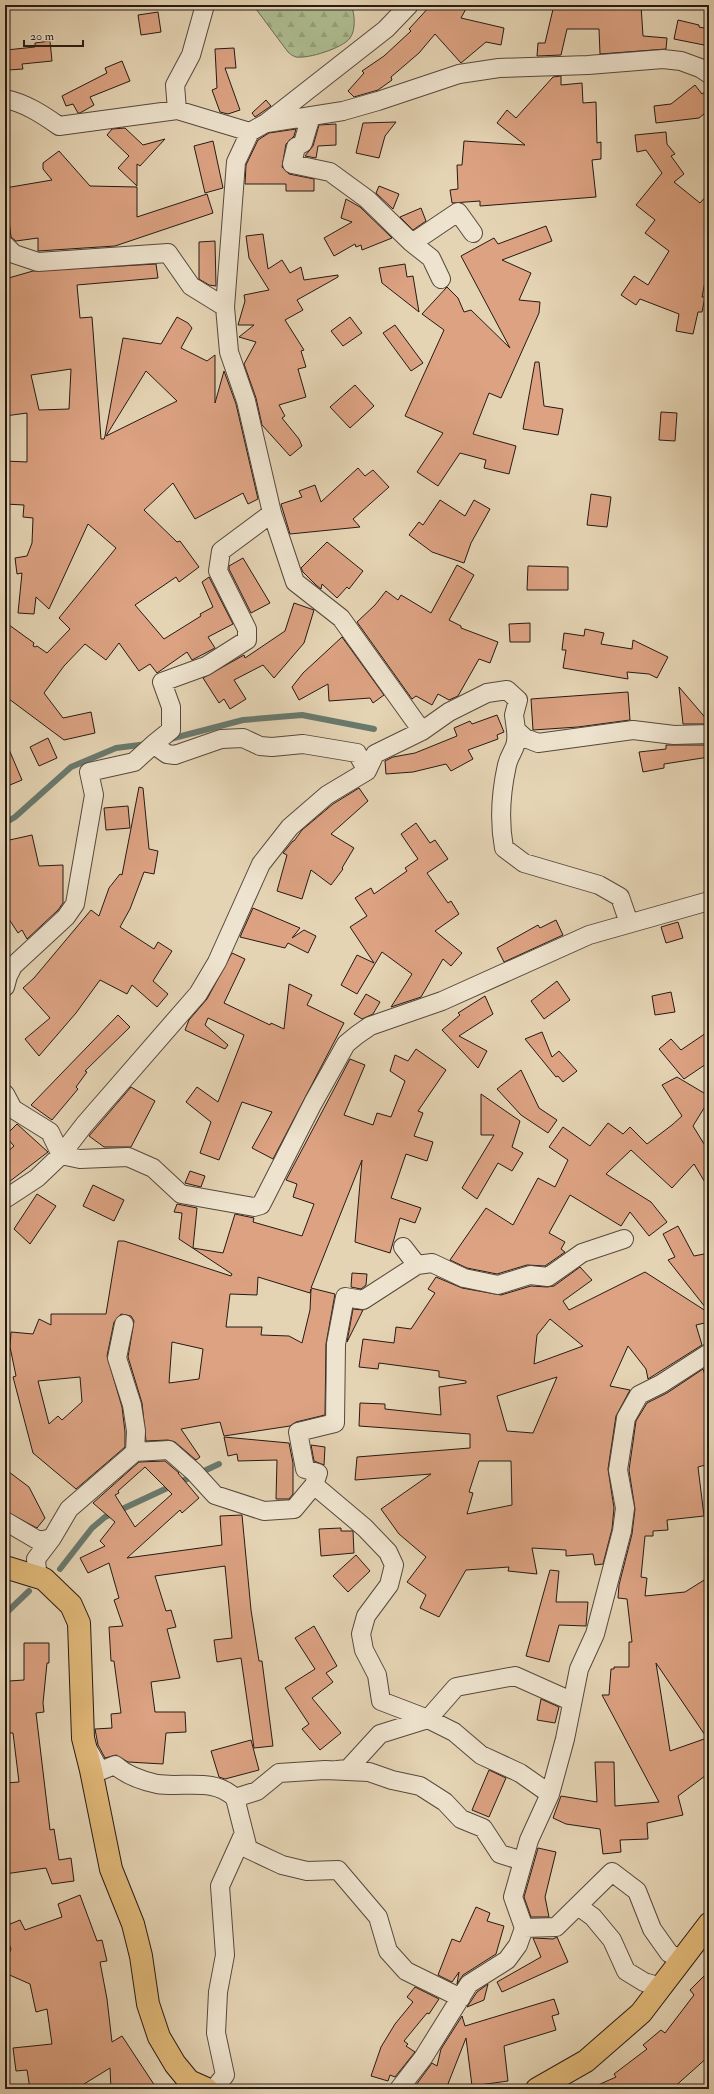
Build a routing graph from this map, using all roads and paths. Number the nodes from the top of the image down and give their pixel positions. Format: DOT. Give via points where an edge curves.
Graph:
graph roads {
  1 [pos="205,5"];
  2 [pos="409,5"];
  3 [pos="709,74"];
  4 [pos="5,99"];
  5 [pos="177,110"];
  6 [pos="311,116"];
  7 [pos="266,123"];
  8 [pos="250,132"];
  9 [pos="473,233"];
  10 [pos="412,243"];
  11 [pos="5,245"];
  12 [pos="441,279"];
  13 [pos="225,307"];
  14 [pos="272,513"];
  15 [pos="516,730"];
  16 [pos="422,731"];
  17 [pos="709,734"];
  18 [pos="155,743"];
  19 [pos="367,771"];
  20 [pos="709,901"];
  21 [pos="630,923"];
  22 [pos="5,987"];
  23 [pos="5,1094"];
  24 [pos="61,1155"];
  25 [pos="5,1199"];
  26 [pos="624,1239"];
  27 [pos="403,1247"];
  28 [pos="417,1265"];
  29 [pos="124,1324"];
  30 [pos="709,1353"];
  31 [pos="135,1452"];
  32 [pos="314,1485"];
  33 [pos="5,1522"];
  34 [pos="52,1538"];
  35 [pos="5,1567"];
  36 [pos="44,1579"];
  37 [pos="571,1701"];
  38 [pos="428,1719"];
  39 [pos="83,1738"];
  40 [pos="324,1770"];
  41 [pos="550,1794"];
  42 [pos="235,1798"];
  43 [pos="244,1833"];
  44 [pos="523,1861"];
  45 [pos="578,1906"];
  46 [pos="709,1924"];
  47 [pos="524,1928"];
  48 [pos="682,1960"];
  49 [pos="661,1987"];
  50 [pos="461,1998"];
  51 [pos="207,2089"];
  52 [pos="214,2089"];
  53 [pos="399,2089"];
  54 [pos="537,2089"];
  1 -- 5 [label="street" via="191,55 175,85"];
  2 -- 7 [label="street" via="386,29"];
  3 -- 6 [label="street" via="681,61 663,59 499,68 459,74 378,102"];
  4 -- 5 [label="street" via="16,101 41,113 59,126"];
  5 -- 8 [label="street"];
  6 -- 7 [label="street"];
  6 -- 10 [label="street" via="303,143 296,147 292,164 330,172 366,199"];
  7 -- 8 [label="street"];
  8 -- 13 [label="street" via="236,162"];
  9 -- 10 [label="street" via="458,212"];
  10 -- 12 [label="street" via="431,258"];
  11 -- 13 [label="street" via="14,254 38,262 168,253 191,286"];
  13 -- 14 [label="street" via="229,352 246,402"];
  14 -- 16 [label="street" via="295,582 341,618"];
  14 -- 18 [label="street" via="221,551 218,571 247,629 247,640 206,666 162,682 171,707 171,730"];
  15 -- 16 [label="street" via="514,715 518,700 507,690 486,693 449,712"];
  15 -- 17 [label="street" via="524,738 538,743 633,730 674,735"];
  15 -- 21 [label="street" via="517,742 508,764 500,824 504,848 524,863 599,885 620,897"];
  16 -- 19 [label="street" via="375,754"];
  18 -- 19 [label="street" via="167,754 175,755 221,739 243,738 260,746 272,747 303,744 357,753"];
  18 -- 22 [label="street" via="134,762 89,772 94,795 75,904 66,917 13,966"];
  19 -- 24 [label="street" via="327,795 290,827 261,864 217,962 198,994 84,1124"];
  20 -- 21 [label="street"];
  21 -- 24 [label="street" via="589,935 442,1001 370,1026 357,1035 346,1044 316,1096 261,1205 254,1207 181,1194 153,1168 128,1157 80,1159"];
  23 -- 24 [label="street" via="13,1109 50,1132"];
  24 -- 25 [label="street" via="37,1178"];
  26 -- 28 [label="street" via="582,1253 548,1277 530,1275 498,1285 464,1278 432,1264"];
  27 -- 28 [label="street"];
  28 -- 32 [label="street" via="363,1300 345,1297 336,1344 335,1424 298,1432 305,1469 318,1473"];
  29 -- 31 [label="street" via="117,1358 132,1404 136,1431"];
  30 -- 37 [label="street" via="639,1395 626,1418 618,1470 624,1508 622,1531 595,1634 579,1669"];
  31 -- 32 [label="street" via="170,1450 215,1495 264,1511 294,1509"];
  31 -- 34 [label="street" via="70,1509"];
  32 -- 38 [label="street" via="365,1528 388,1552 394,1565 389,1585 366,1616 362,1634 364,1650 377,1675 381,1701"];
  33 -- 34 [label="street" via="39,1541"];
  34 -- 36 [label="street" via="36,1559 38,1571"];
  35 -- 36 [label="highway"];
  36 -- 39 [label="highway" via="71,1605 79,1623"];
  37 -- 38 [label="street" via="514,1676 456,1687"];
  37 -- 41 [label="street" via="565,1739"];
  38 -- 40 [label="street" via="380,1734 348,1769"];
  38 -- 41 [label="street" via="454,1732 481,1755 520,1773"];
  39 -- 42 [label="street" via="100,1771 115,1765 124,1773 157,1784 213,1785 227,1790"];
  39 -- 51 [label="highway" via="111,1869 132,1924 141,1956 148,2004 159,2037 189,2081"];
  40 -- 42 [label="street" via="279,1773 257,1791"];
  40 -- 44 [label="street" via="369,1772 420,1786 445,1802 461,1819 483,1828 500,1854"];
  41 -- 44 [label="street" via="537,1820"];
  42 -- 43 [label="street"];
  43 -- 50 [label="street" via="248,1848 282,1865 307,1871 338,1870 378,1917 388,1951 406,1970"];
  43 -- 52 [label="street" via="220,1886 225,1955 218,1992 216,2033 225,2075"];
  44 -- 47 [label="street" via="513,1897"];
  45 -- 47 [label="street" via="556,1927"];
  45 -- 48 [label="street" via="612,1872 637,1891 652,1929 669,1953"];
  45 -- 49 [label="street" via="592,1917 612,1940 626,1971 644,1982"];
  46 -- 48 [label="highway"];
  47 -- 50 [label="street" via="518,1945 507,1960 469,1984"];
  48 -- 49 [label="highway"];
  49 -- 54 [label="highway" via="641,2013 586,2061"];
  50 -- 53 [label="street" via="423,2058"];
}
